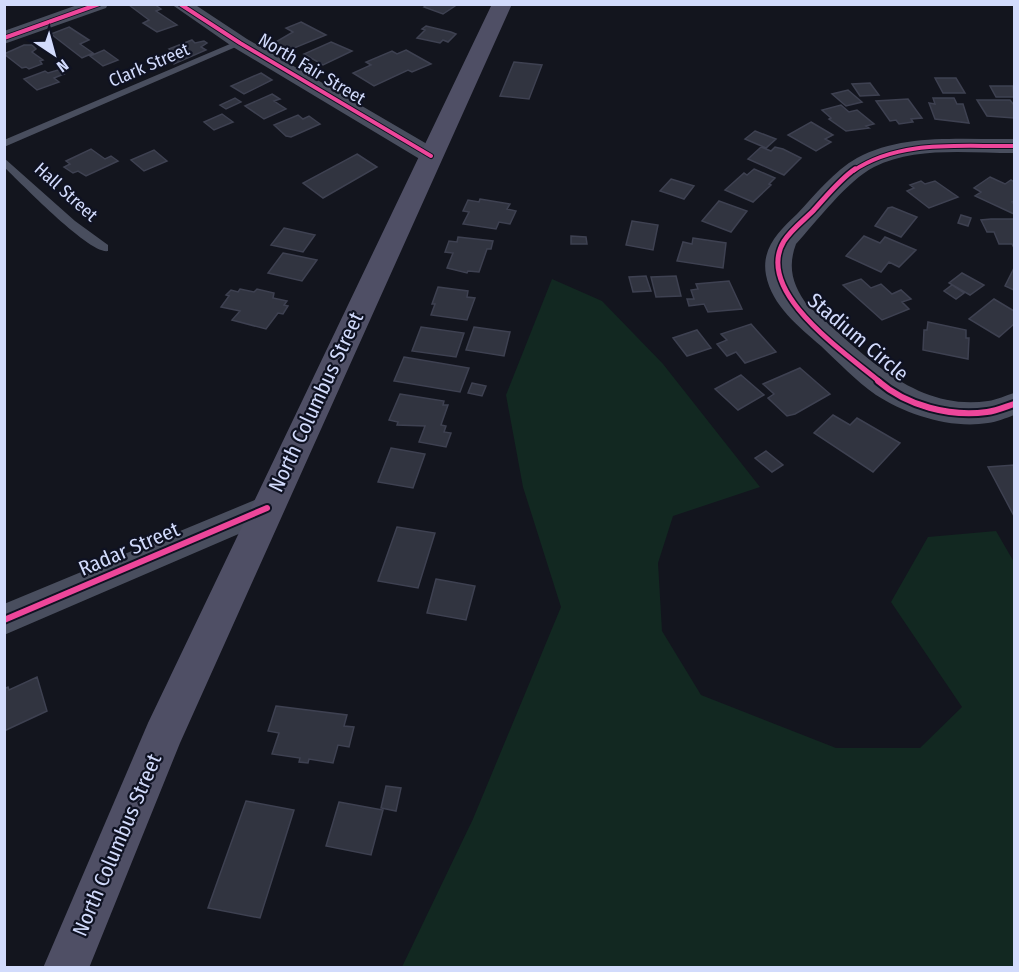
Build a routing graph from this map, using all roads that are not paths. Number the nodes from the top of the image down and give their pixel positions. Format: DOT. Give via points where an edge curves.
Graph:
graph roads {
  1 [pos="99,4"];
  2 [pos="180,4"];
  3 [pos="502,4"];
  4 [pos="4,38"];
  5 [pos="240,44"];
  6 [pos="4,144"];
  7 [pos="1014,146"];
  8 [pos="430,156"];
  9 [pos="4,161"];
  10 [pos="104,248"];
  11 [pos="1014,404"];
  12 [pos="267,508"];
  13 [pos="4,621"];
  14 [pos="66,968"];
  1 -- 4 [label="street"];
  2 -- 5 [label="street, North Fair Street"];
  3 -- 8 [label="main road, North Columbus Street"];
  5 -- 6 [label="lane, Clark Street"];
  5 -- 8 [label="street, North Fair Street"];
  7 -- 11 [label="street, Stadium Circle" via="924,147 866,162 850,173 784,241 778,258 785,293 799,312 884,386 908,400 962,413 989,412"];
  8 -- 12 [label="main road, North Columbus Street"];
  9 -- 10 [label="lane, Hall Street" via="71,224"];
  12 -- 13 [label="street, Radar Street"];
  12 -- 14 [label="main road, North Columbus Street" via="162,737"];
}
